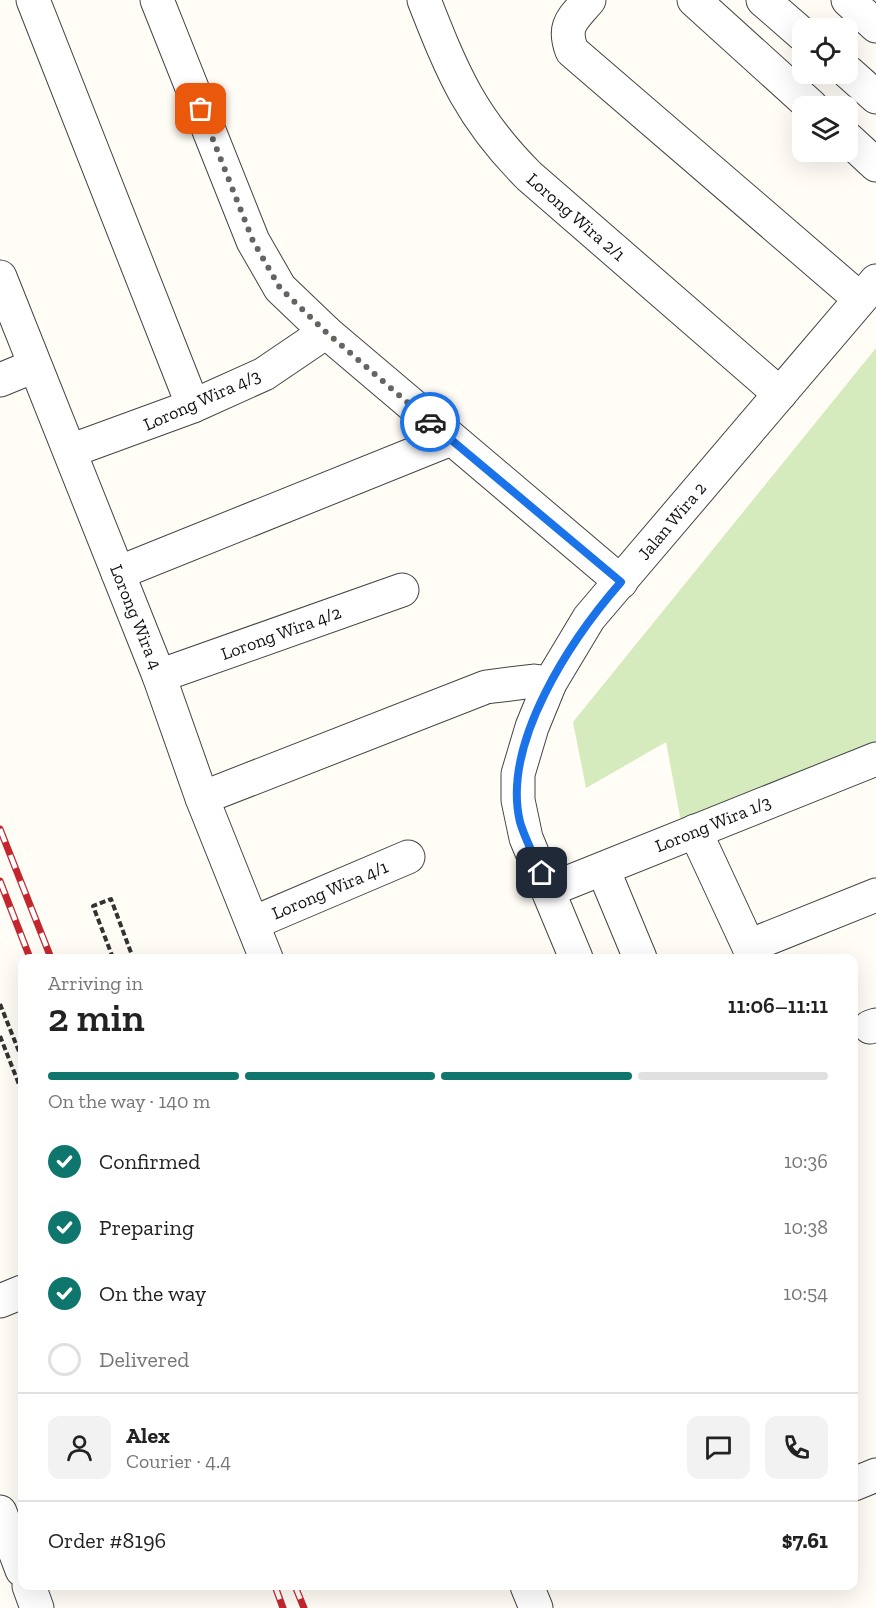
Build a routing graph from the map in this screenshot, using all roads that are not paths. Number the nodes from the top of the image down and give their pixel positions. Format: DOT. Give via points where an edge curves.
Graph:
graph roads {
  1 [pos="33,0"];
  2 [pos="157,0"];
  3 [pos="424,0"];
  4 [pos="589,0"];
  5 [pos="694,0"];
  6 [pos="763,0"];
  7 [pos="848,0"];
  8 [pos="792,25"];
  9 [pos="876,26"];
  10 [pos="858,81"];
  11 [pos="800,96"];
  12 [pos="876,97"];
  13 [pos="858,148"];
  14 [pos="876,165"];
  15 [pos="0,277"];
  16 [pos="868,290"];
  17 [pos="326,332"];
  18 [pos="34,366"];
  19 [pos="0,380"];
  20 [pos="780,394"];
  21 [pos="192,406"];
  22 [pos="451,440"];
  23 [pos="70,451"];
  24 [pos="118,573"];
  25 [pos="621,582"];
  26 [pos="402,590"];
  27 [pos="159,676"];
  28 [pos="550,683"];
  29 [pos="876,759"];
  30 [pos="202,798"];
  31 [pos="695,831"];
  32 [pos="408,857"];
  33 [pos="603,869"];
  34 [pos="549,890"];
  35 [pos="876,895"];
  36 [pos="253,922"];
  37 [pos="751,952"];
  38 [pos="265,954"];
  39 [pos="574,954"];
  40 [pos="638,954"];
  41 [pos="18,1294"];
  42 [pos="0,1301"];
  43 [pos="876,1475"];
  44 [pos="858,1482"];
  45 [pos="0,1512"];
  46 [pos="17,1570"];
  47 [pos="28,1590"];
  48 [pos="529,1590"];
  49 [pos="38,1608"];
  50 [pos="536,1608"];
  1 -- 21 [label="street"];
  2 -- 17 [label="street" via="253,241 280,288"];
  3 -- 20 [label="street, Lorong Wira 2/1" via="472,109 501,148"];
  4 -- 16 [label="street" via="570,22 567,37 572,51"];
  5 -- 11 [label="street"];
  6 -- 8 [label="street"];
  7 -- 9 [label="street"];
  10 -- 12 [label="street"];
  13 -- 14 [label="street"];
  15 -- 18 [label="street, Lorong Wira 4"];
  16 -- 20 [label="street, Jalan Wira 2"];
  17 -- 21 [label="street, Lorong Wira 4/3" via="264,374"];
  17 -- 22 [label="street"];
  18 -- 19 [label="street"];
  18 -- 23 [label="street, Lorong Wira 4"];
  20 -- 25 [label="street, Jalan Wira 2"];
  21 -- 23 [label="street, Lorong Wira 4/3"];
  22 -- 24 [label="street"];
  22 -- 25 [label="street"];
  23 -- 24 [label="street, Lorong Wira 4"];
  24 -- 27 [label="street, Lorong Wira 4"];
  25 -- 28 [label="street, Jalan Wira 2" via="589,618"];
  26 -- 27 [label="street, Lorong Wira 4/2"];
  27 -- 30 [label="street, Lorong Wira 4"];
  28 -- 30 [label="street" via="486,687"];
  28 -- 34 [label="street, Jalan Wira 2" via="518,774 520,820"];
  29 -- 31 [label="street, Lorong Wira 1/3"];
  30 -- 36 [label="street, Lorong Wira 4"];
  31 -- 33 [label="street, Lorong Wira 1/3"];
  31 -- 37 [label="street"];
  32 -- 36 [label="street, Lorong Wira 4/1"];
  33 -- 34 [label="street, Lorong Wira 1/3"];
  33 -- 40 [label="street"];
  34 -- 39 [label="street, Jalan Wira 2"];
  35 -- 37 [label="street"];
  36 -- 38 [label="street, Lorong Wira 4"];
  41 -- 42 [label="street"];
  43 -- 44 [label="street"];
  45 -- 46 [label="street"];
  47 -- 49 [label="street"];
  48 -- 50 [label="street"];
}
